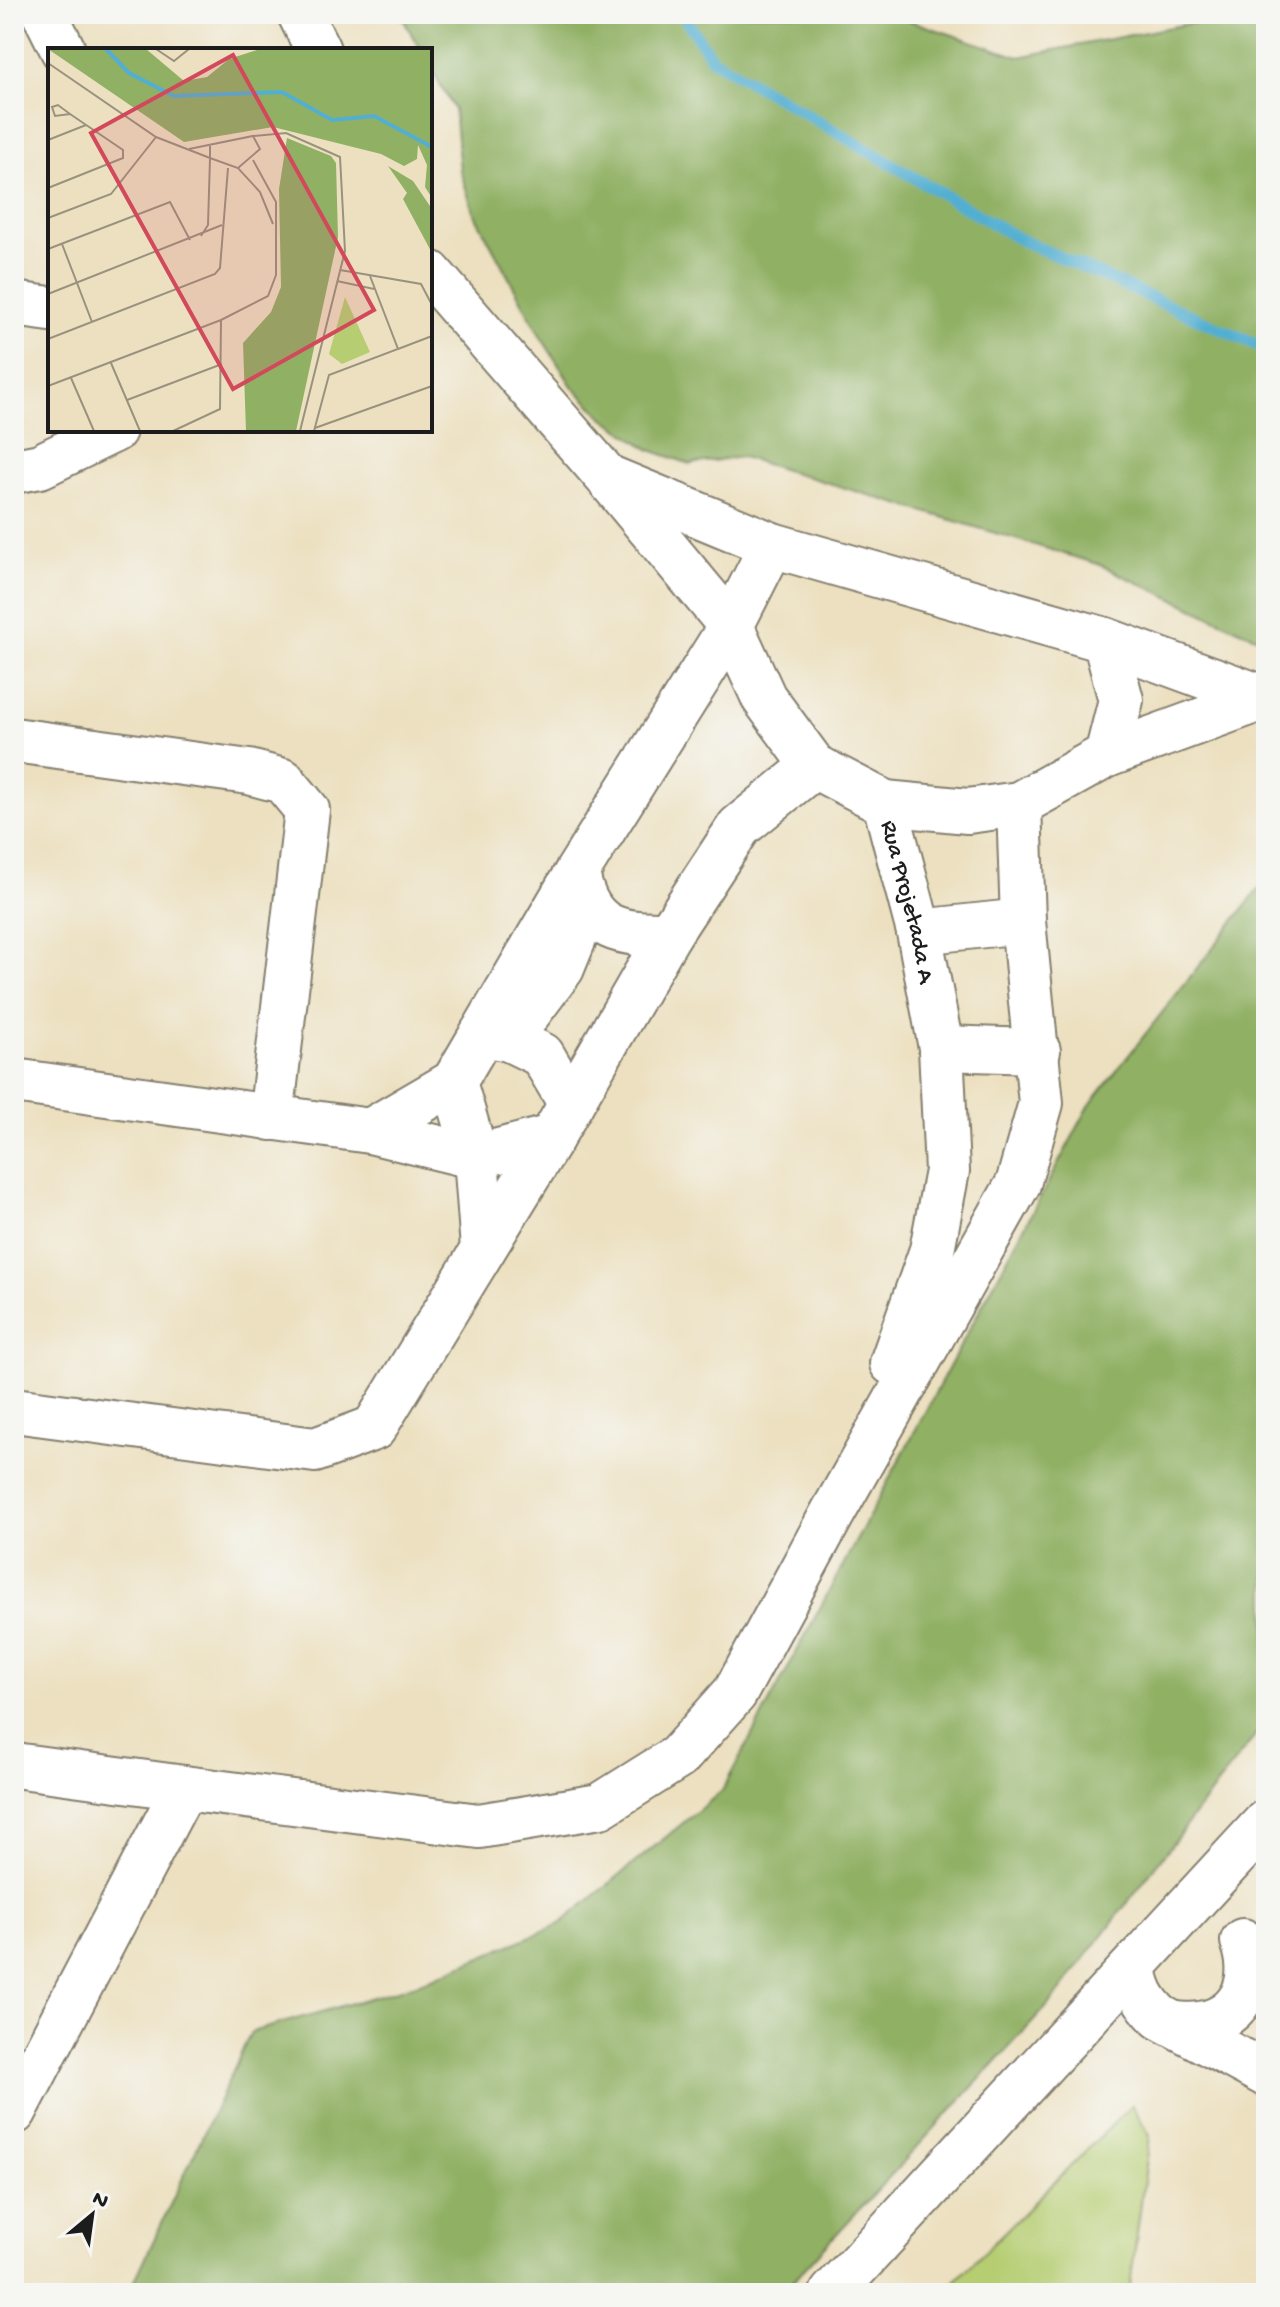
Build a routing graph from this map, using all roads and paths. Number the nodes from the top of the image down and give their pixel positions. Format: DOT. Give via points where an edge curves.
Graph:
graph roads {
  1 [pos="45,14"];
  2 [pos="300,14"];
  3 [pos="62,48"];
  4 [pos="317,48"];
  5 [pos="432,277"];
  6 [pos="14,304"];
  7 [pos="48,309"];
  8 [pos="110,432"];
  9 [pos="14,471"];
  10 [pos="607,477"];
  11 [pos="772,545"];
  12 [pos="731,626"];
  13 [pos="1105,640"];
  14 [pos="1265,698"];
  15 [pos="14,740"];
  16 [pos="1107,755"];
  17 [pos="814,766"];
  18 [pos="885,803"];
  19 [pos="1019,804"];
  20 [pos="580,885"];
  21 [pos="1023,921"];
  22 [pos="919,932"];
  23 [pos="669,934"];
  24 [pos="495,1036"];
  25 [pos="941,1048"];
  26 [pos="1038,1051"];
  27 [pos="14,1081"];
  28 [pos="454,1082"];
  29 [pos="271,1118"];
  30 [pos="562,1120"];
  31 [pos="370,1131"];
  32 [pos="476,1157"];
  33 [pos="483,1249"];
  34 [pos="14,1410"];
  35 [pos="831,1516"];
  36 [pos="14,1765"];
  37 [pos="184,1788"];
  38 [pos="1266,1822"];
  39 [pos="1196,1898"];
  40 [pos="1255,1951"];
  41 [pos="1134,1967"];
  42 [pos="1178,2024"];
  43 [pos="1266,2074"];
  44 [pos="17,2102"];
  45 [pos="832,2293"];
  1 -- 3 [label="street"];
  2 -- 4 [label="street"];
  5 -- 10 [label="street, Rua Projetada A"];
  6 -- 7 [label="street"];
  8 -- 9 [label="street" via="40,466"];
  10 -- 11 [label="street"];
  10 -- 12 [label="street, Rua Projetada A"];
  11 -- 12 [label="street"];
  11 -- 13 [label="street"];
  12 -- 17 [label="street, Rua Projetada A" via="764,698"];
  12 -- 20 [label="street"];
  13 -- 14 [label="street"];
  13 -- 16 [label="street" via="1121,700"];
  14 -- 16 [label="street"];
  15 -- 29 [label="street" via="249,772 283,781 307,810"];
  16 -- 19 [label="street"];
  17 -- 18 [label="street, Rua Projetada A"];
  17 -- 23 [label="street" via="739,827"];
  18 -- 19 [label="street" via="968,811"];
  18 -- 22 [label="street, Rua Projetada A"];
  19 -- 21 [label="street"];
  20 -- 23 [label="street" via="599,920 629,934"];
  20 -- 24 [label="street"];
  21 -- 22 [label="street"];
  21 -- 26 [label="street"];
  22 -- 25 [label="street, Rua Projetada A"];
  23 -- 30 [label="street"];
  24 -- 28 [label="street"];
  24 -- 30 [label="street" via="542,1055"];
  25 -- 26 [label="street"];
  25 -- 35 [label="street, Rua Projetada A" via="947,1171 932,1250"];
  26 -- 35 [label="street" via="1041,1103 1018,1184"];
  27 -- 29 [label="street"];
  28 -- 31 [label="street"];
  28 -- 32 [label="street"];
  29 -- 31 [label="street"];
  30 -- 32 [label="street"];
  30 -- 33 [label="street"];
  31 -- 32 [label="street"];
  32 -- 33 [label="street"];
  33 -- 34 [label="street" via="374,1428 315,1450"];
  35 -- 37 [label="street" via="735,1693 678,1757 600,1806 479,1826"];
  36 -- 37 [label="street"];
  37 -- 44 [label="street"];
  38 -- 39 [label="street"];
  39 -- 40 [label="street"];
  39 -- 41 [label="street"];
  40 -- 42 [label="street" via="1243,1996 1231,2011 1197,2026"];
  41 -- 42 [label="street" via="1146,2004"];
  41 -- 45 [label="street"];
  42 -- 43 [label="street"];
}
